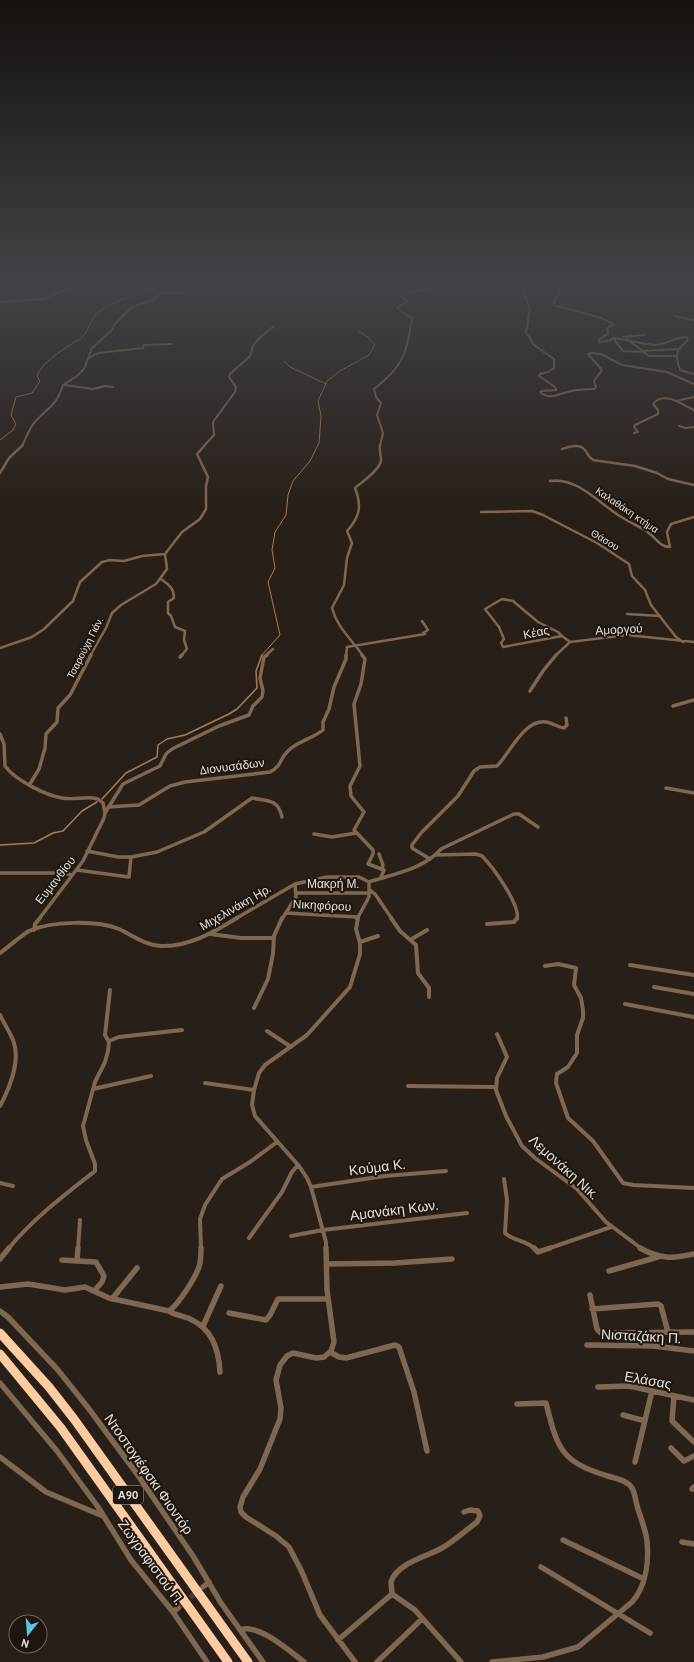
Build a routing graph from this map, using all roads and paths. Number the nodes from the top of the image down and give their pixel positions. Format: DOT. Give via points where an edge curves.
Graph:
graph roads {
  1 [pos="89,356"];
  2 [pos="93,356"];
  3 [pos="250,356"];
  4 [pos="403,356"];
  5 [pos="548,356"];
  6 [pos="589,356"];
  7 [pos="604,356"];
  8 [pos="648,356"];
  9 [pos="676,356"];
  10 [pos="88,359"];
  11 [pos="694,374"];
  12 [pos="694,384"];
  13 [pos="63,385"];
  14 [pos="113,387"];
  15 [pos="694,397"];
  16 [pos="675,401"];
  17 [pos="694,410"];
  18 [pos="679,426"];
  19 [pos="694,427"];
  20 [pos="634,433"];
  21 [pos="562,449"];
  22 [pos="0,473"];
  23 [pos="550,481"];
  24 [pos="694,485"];
  25 [pos="481,512"];
  26 [pos="694,517"];
  27 [pos="165,554"];
  28 [pos="161,579"];
  29 [pos="627,614"];
  30 [pos="660,616"];
  31 [pos="422,621"];
  32 [pos="562,636"];
  33 [pos="570,642"];
  34 [pos="682,642"];
  35 [pos="694,642"];
  36 [pos="354,645"];
  37 [pos="0,648"];
  38 [pos="273,649"];
  39 [pos="180,657"];
  40 [pos="530,690"];
  41 [pos="694,700"];
  42 [pos="673,706"];
  43 [pos="566,718"];
  44 [pos="0,734"];
  45 [pos="30,784"];
  46 [pos="666,788"];
  47 [pos="694,793"];
  48 [pos="108,807"];
  49 [pos="105,813"];
  50 [pos="282,817"];
  51 [pos="538,827"];
  52 [pos="356,833"];
  53 [pos="314,834"];
  54 [pos="87,851"];
  55 [pos="380,854"];
  56 [pos="436,855"];
  57 [pos="131,857"];
  58 [pos="430,859"];
  59 [pos="382,869"];
  60 [pos="77,870"];
  61 [pos="0,873"];
  62 [pos="72,875"];
  63 [pos="380,877"];
  64 [pos="369,882"];
  65 [pos="295,884"];
  66 [pos="370,891"];
  67 [pos="297,893"];
  68 [pos="286,913"];
  69 [pos="357,917"];
  70 [pos="487,924"];
  71 [pos="34,930"];
  72 [pos="427,930"];
  73 [pos="210,934"];
  74 [pos="378,936"];
  75 [pos="273,938"];
  76 [pos="410,940"];
  77 [pos="360,942"];
  78 [pos="0,953"];
  79 [pos="630,965"];
  80 [pos="545,966"];
  81 [pos="694,975"];
  82 [pos="654,987"];
  83 [pos="110,990"];
  84 [pos="694,994"];
  85 [pos="429,997"];
  86 [pos="625,1004"];
  87 [pos="254,1008"];
  88 [pos="0,1015"];
  89 [pos="694,1017"];
  90 [pos="182,1030"];
  91 [pos="268,1031"];
  92 [pos="497,1034"];
  93 [pos="109,1041"];
  94 [pos="291,1047"];
  95 [pos="151,1076"];
  96 [pos="205,1084"];
  97 [pos="408,1086"];
  98 [pos="495,1087"];
  99 [pos="93,1089"];
  100 [pos="254,1090"];
  101 [pos="0,1106"];
  102 [pos="277,1142"];
  103 [pos="298,1165"];
  104 [pos="446,1170"];
  105 [pos="504,1179"];
  106 [pos="0,1183"];
  107 [pos="13,1186"];
  108 [pos="311,1187"];
  109 [pos="694,1188"];
  110 [pos="467,1213"];
  111 [pos="80,1220"];
  112 [pos="611,1227"];
  113 [pos="323,1230"];
  114 [pos="291,1236"];
  115 [pos="249,1238"];
  116 [pos="694,1254"];
  117 [pos="658,1257"];
  118 [pos="0,1259"];
  119 [pos="452,1259"];
  120 [pos="62,1260"];
  121 [pos="77,1261"];
  122 [pos="327,1264"];
  123 [pos="137,1268"];
  124 [pos="609,1271"];
  125 [pos="220,1286"];
  126 [pos="0,1287"];
  127 [pos="94,1291"];
  128 [pos="590,1295"];
  129 [pos="112,1299"];
  130 [pos="328,1299"];
  131 [pos="592,1309"];
  132 [pos="0,1311"];
  133 [pos="170,1311"];
  134 [pos="229,1313"];
  135 [pos="203,1326"];
  136 [pos="668,1332"];
  137 [pos="694,1332"];
  138 [pos="0,1333"];
  139 [pos="587,1346"];
  140 [pos="694,1351"];
  141 [pos="330,1352"];
  142 [pos="0,1354"];
  143 [pos="220,1372"];
  144 [pos="0,1383"];
  145 [pos="598,1388"];
  146 [pos="652,1390"];
  147 [pos="674,1396"];
  148 [pos="694,1400"];
  149 [pos="517,1404"];
  150 [pos="623,1415"];
  151 [pos="644,1421"];
  152 [pos="694,1442"];
  153 [pos="671,1448"];
  154 [pos="427,1451"];
  155 [pos="0,1456"];
  156 [pos="694,1456"];
  157 [pos="634,1462"];
  158 [pos="464,1512"];
  159 [pos="104,1516"];
  160 [pos="563,1540"];
  161 [pos="682,1542"];
  162 [pos="694,1544"];
  163 [pos="541,1567"];
  164 [pos="644,1579"];
  165 [pos="208,1582"];
  166 [pos="203,1587"];
  167 [pos="392,1594"];
  168 [pos="178,1608"];
  169 [pos="172,1612"];
  170 [pos="619,1613"];
  171 [pos="422,1619"];
  172 [pos="240,1630"];
  173 [pos="650,1633"];
  174 [pos="338,1640"];
  175 [pos="207,1662"];
  176 [pos="228,1662"];
  177 [pos="248,1662"];
  178 [pos="263,1662"];
  179 [pos="304,1662"];
  180 [pos="355,1662"];
  181 [pos="378,1662"];
  182 [pos="461,1662"];
  183 [pos="492,1662"];
  184 [pos="499,1662"];
  1 -- 10 [label="street"];
  2 -- 10 [label="street"];
  3 -- 27 [label="street" via="230,374 230,380 236,387 235,392 213,422 214,435 197,454 208,477 204,491 208,499 204,514 199,521 185,529"];
  4 -- 36 [label="street" via="394,372 374,389 376,397 381,402 377,415 383,433 379,450 381,461 379,467 355,488 362,505 347,531 352,543 347,558 344,585 332,608 337,621"];
  5 -- 6 [label="street" via="554,359 554,368 539,376 556,390 540,392 553,396 596,387 594,381 602,370"];
  7 -- 12 [label="street" via="623,365 670,373"];
  8 -- 9 [label="street"];
  9 -- 11 [label="street" via="680,370"];
  10 -- 13 [label="street" via="81,373"];
  13 -- 14 [label="street" via="93,389"];
  13 -- 22 [label="street" via="54,405 34,423 22,446 8,460"];
  15 -- 16 [label="street"];
  16 -- 17 [label="street"];
  16 -- 20 [label="street" via="666,397 654,402 658,414 635,425 638,432"];
  18 -- 19 [label="street"];
  21 -- 24 [label="street" via="578,447 584,449 591,459 635,466 668,479"];
  23 -- 26 [label="street, Καλαθάκη κτήμα" via="566,481 576,486 622,518 654,536 660,546 670,547 667,533 674,521"];
  25 -- 30 [label="street, Θάσου" via="532,511 597,543 629,564 634,580 645,590 651,605"];
  27 -- 28 [label="street" via="167,569"];
  27 -- 37 [label="street" via="102,562 80,582 73,601 44,629 32,637"];
  28 -- 39 [label="street" via="171,586 174,593 174,598 168,602 168,613 175,627 185,631 187,649"];
  28 -- 45 [label="street, Τσαρούχη Γιάν." via="155,586 112,613 72,692 58,708 57,722 46,734 39,769"];
  29 -- 30 [label="street"];
  30 -- 34 [label="street, Θάσου"];
  31 -- 36 [label="street" via="428,630 423,633 425,634"];
  32 -- 32 [label="street, Κέας" via="502,647 503,635 485,609 498,600 513,601 538,622"];
  32 -- 33 [label="street, Κέας"];
  33 -- 34 [label="street, Αμοργού" via="627,635"];
  33 -- 40 [label="street"];
  34 -- 35 [label="street, Αμοργού"];
  36 -- 48 [label="street, Διονυσάδων" via="347,647 346,659 334,687 322,730 318,736 298,742 289,749 275,770 185,782 170,786 139,805"];
  36 -- 52 [label="street" via="365,661 361,686 354,704 361,760 359,770 351,782 350,791 364,812 355,828"];
  38 -- 48 [label="street, Ευμανθίου" via="264,657 260,678 262,697 248,715 172,748 160,766 124,784"];
  41 -- 42 [label="street"];
  43 -- 58 [label="street" via="564,728 545,722 531,727 497,766 475,769 458,796 412,845 415,851"];
  44 -- 45 [label="street" via="6,743 6,767"];
  45 -- 49 [label="street" via="60,798 98,799 103,803"];
  46 -- 47 [label="street"];
  48 -- 49 [label="street, Ευμανθίου"];
  49 -- 54 [label="street, Ευμανθίου"];
  50 -- 57 [label="street" via="276,803 252,798 204,832 164,850"];
  51 -- 56 [label="street" via="516,813 441,849"];
  52 -- 53 [label="street" via="332,837"];
  52 -- 59 [label="street" via="374,851 368,864"];
  54 -- 57 [label="street"];
  54 -- 60 [label="street, Ευμανθίου"];
  55 -- 59 [label="street"];
  56 -- 58 [label="street"];
  56 -- 70 [label="street" via="476,854 484,858 513,902 518,915 514,922"];
  57 -- 60 [label="street" via="129,877"];
  58 -- 63 [label="street" via="414,867"];
  59 -- 63 [label="street" via="384,872"];
  60 -- 62 [label="street, Ευμανθίου"];
  61 -- 62 [label="street"];
  62 -- 71 [label="street, Ευμανθίου" via="35,924"];
  63 -- 64 [label="street"];
  64 -- 65 [label="street, Μιχελινάκη Ηρ." via="359,877 327,877"];
  64 -- 66 [label="street"];
  65 -- 67 [label="street"];
  65 -- 73 [label="street, Μιχελινάκη Ηρ."];
  66 -- 67 [label="street, Μακρή Μ."];
  66 -- 69 [label="street"];
  66 -- 76 [label="street" via="374,892 402,933"];
  67 -- 68 [label="street"];
  68 -- 69 [label="street, Νικηφόρου"];
  68 -- 75 [label="street"];
  69 -- 77 [label="street" via="356,929"];
  71 -- 73 [label="street, Μιχελινάκη Ηρ." via="62,924 108,926 145,943 159,946 190,941"];
  71 -- 78 [label="street, Μιχελινάκη Ηρ."];
  72 -- 76 [label="street"];
  73 -- 75 [label="street" via="241,938"];
  74 -- 77 [label="street"];
  75 -- 87 [label="street" via="268,978"];
  76 -- 85 [label="street" via="417,946 418,973 429,988"];
  77 -- 94 [label="street" via="360,954 350,987 310,1032"];
  79 -- 81 [label="street"];
  80 -- 109 [label="street" via="558,964 575,967 574,985 582,1004 583,1018 577,1035 577,1053 568,1067 556,1077 568,1118 593,1141 623,1183"];
  82 -- 84 [label="street"];
  83 -- 93 [label="street" via="106,1035"];
  86 -- 89 [label="street"];
  88 -- 101 [label="street" via="13,1041 15,1052 7,1093"];
  90 -- 93 [label="street"];
  91 -- 94 [label="street"];
  92 -- 98 [label="street" via="507,1057"];
  93 -- 99 [label="street" via="107,1058"];
  94 -- 100 [label="street" via="265,1065 259,1073"];
  95 -- 99 [label="street"];
  96 -- 100 [label="street"];
  97 -- 98 [label="street"];
  98 -- 112 [label="street, Λεμονάκη Νικ." via="521,1144 577,1189"];
  99 -- 118 [label="street" via="83,1126 95,1171 46,1209"];
  100 -- 102 [label="street" via="253,1114"];
  102 -- 103 [label="street"];
  102 -- 133 [label="street" via="222,1179 205,1205 200,1219 202,1248 199,1266 184,1294"];
  103 -- 108 [label="street"];
  103 -- 115 [label="street" via="290,1173 282,1192"];
  104 -- 108 [label="street, Κούμα Κ."];
  105 -- 112 [label="street" via="507,1200 505,1233 530,1244 538,1252"];
  106 -- 107 [label="street"];
  108 -- 113 [label="street"];
  110 -- 113 [label="street, Αμανάκη Κων."];
  111 -- 121 [label="street"];
  112 -- 117 [label="street, Λεμονάκη Νικ."];
  113 -- 114 [label="street, Αμανάκη Κων."];
  113 -- 122 [label="street"];
  116 -- 117 [label="street, Λεμονάκη Νικ." via="674,1258"];
  117 -- 124 [label="street"];
  119 -- 122 [label="street"];
  120 -- 121 [label="street"];
  121 -- 127 [label="street" via="97,1263 104,1278"];
  122 -- 130 [label="street"];
  123 -- 129 [label="street"];
  125 -- 135 [label="street"];
  126 -- 127 [label="street" via="33,1284 65,1290 85,1287"];
  127 -- 129 [label="street"];
  128 -- 131 [label="street"];
  129 -- 133 [label="street"];
  130 -- 134 [label="street" via="280,1298 266,1320"];
  130 -- 141 [label="street" via="334,1340"];
  131 -- 136 [label="street" via="597,1330 601,1333"];
  131 -- 136 [label="street" via="658,1304 661,1306"];
  132 -- 165 [label="street, Ντοστογιέφσκι Φιοντόρ" via="58,1370 89,1409 137,1474"];
  133 -- 135 [label="street"];
  135 -- 143 [label="street" via="217,1350"];
  136 -- 137 [label="street"];
  138 -- 177 [label="highway, Α90" via="74,1419"];
  139 -- 140 [label="street, Νισταζάκη Π." via="654,1346"];
  141 -- 154 [label="street" via="346,1358 393,1345 399,1347 414,1392"];
  141 -- 174 [label="street" via="318,1358 293,1353 280,1365 276,1380 281,1408 280,1419 260,1469 243,1497 240,1507 246,1517 289,1547 317,1610"];
  142 -- 176 [label="highway, Α90" via="61,1428"];
  144 -- 159 [label="street, Ζωγραφιστού Π." via="57,1451"];
  145 -- 146 [label="street, Ελάσας" via="629,1386"];
  146 -- 147 [label="street, Ελάσας"];
  146 -- 151 [label="street"];
  147 -- 148 [label="street, Ελάσας"];
  147 -- 152 [label="street" via="672,1421"];
  149 -- 164 [label="street" via="546,1403 552,1431 566,1456 588,1470 622,1480 631,1486 647,1540 648,1559"];
  150 -- 151 [label="street"];
  151 -- 157 [label="street"];
  153 -- 156 [label="street" via="684,1461"];
  155 -- 159 [label="street" via="46,1492"];
  158 -- 167 [label="street" via="478,1511 480,1516 477,1522 443,1547 394,1576 390,1588"];
  159 -- 169 [label="street, Ζωγραφιστού Π." via="131,1560"];
  160 -- 164 [label="street"];
  161 -- 162 [label="street"];
  163 -- 170 [label="street"];
  164 -- 170 [label="street" via="639,1594"];
  165 -- 166 [label="street"];
  165 -- 172 [label="street, Ντοστογιέφσκι Φιοντόρ"];
  167 -- 171 [label="street"];
  167 -- 174 [label="street"];
  168 -- 169 [label="street"];
  169 -- 175 [label="street, Ζωγραφιστού Π."];
  170 -- 173 [label="street"];
  170 -- 184 [label="street" via="589,1639 571,1650 543,1657"];
  171 -- 181 [label="street"];
  171 -- 182 [label="street"];
  172 -- 178 [label="street, Ντοστογιέφσκι Φιοντόρ"];
  172 -- 179 [label="street" via="253,1629"];
  174 -- 180 [label="street"];
  183 -- 184 [label="street"];
}
